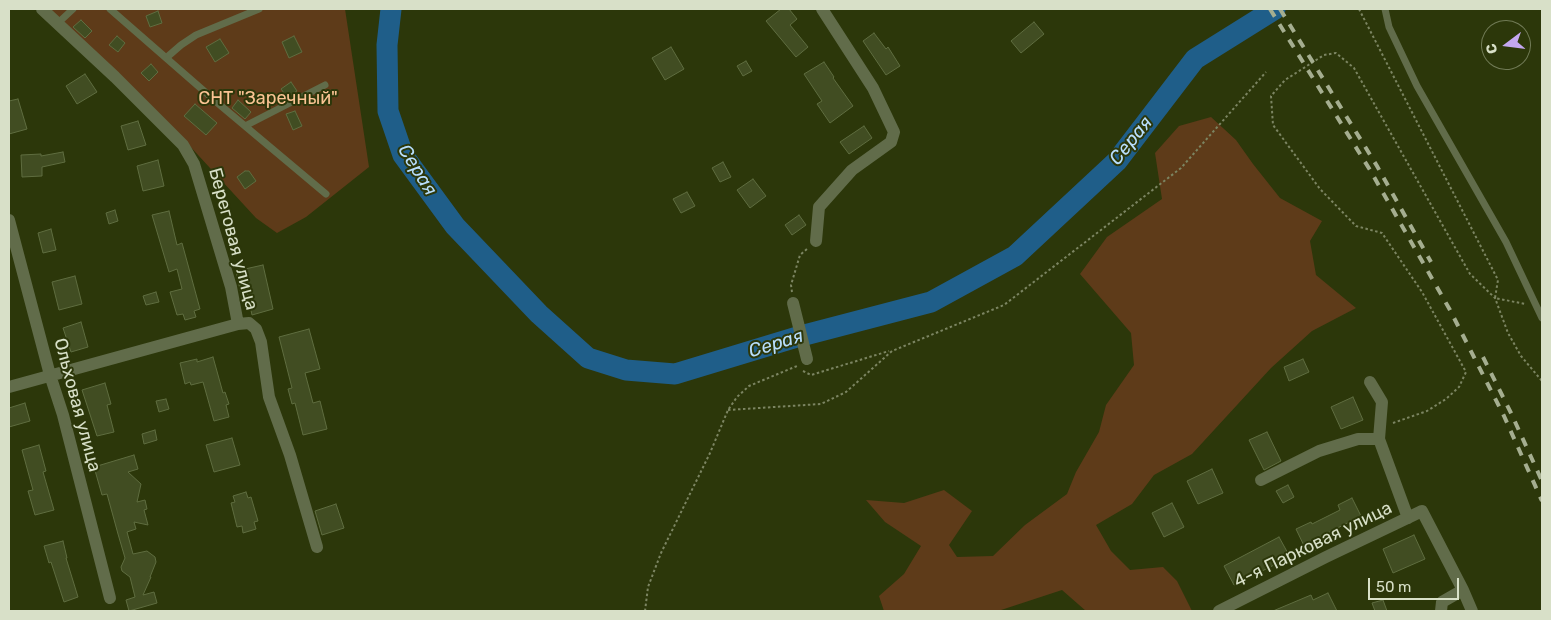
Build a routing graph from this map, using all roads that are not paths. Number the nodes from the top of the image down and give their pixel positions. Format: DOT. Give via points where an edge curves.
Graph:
graph roads {
  1 [pos="42,9"];
  2 [pos="73,9"];
  3 [pos="110,9"];
  4 [pos="259,9"];
  5 [pos="822,9"];
  6 [pos="1385,9"];
  7 [pos="58,23"];
  8 [pos="166,58"];
  9 [pos="325,85"];
  10 [pos="245,126"];
  11 [pos="326,194"];
  12 [pos="9,220"];
  13 [pos="816,241"];
  14 [pos="793,303"];
  15 [pos="1542,318"];
  16 [pos="238,324"];
  17 [pos="807,359"];
  18 [pos="50,374"];
  19 [pos="1370,382"];
  20 [pos="9,387"];
  21 [pos="1379,435"];
  22 [pos="1261,480"];
  23 [pos="1408,518"];
  24 [pos="317,547"];
  25 [pos="1463,590"];
  26 [pos="110,598"];
  27 [pos="1219,611"];
  28 [pos="1441,611"];
  29 [pos="1472,611"];
  1 -- 7 [label="street, Береговая улица"];
  2 -- 7 [label="lane"];
  3 -- 8 [label="lane"];
  4 -- 8 [label="lane" via="196,35"];
  5 -- 13 [label="street" via="873,88 894,132 890,142 852,170 819,207"];
  6 -- 15 [label="lane" via="1389,27 1417,86 1506,242"];
  7 -- 16 [label="street, Береговая улица" via="183,145 194,164 231,287"];
  8 -- 10 [label="lane"];
  9 -- 10 [label="lane"];
  10 -- 11 [label="lane"];
  12 -- 18 [label="street, Ольховая улица"];
  14 -- 17 [label="street"];
  16 -- 18 [label="street"];
  16 -- 24 [label="street, Береговая улица" via="249,323 256,329 261,342 269,397"];
  18 -- 20 [label="street"];
  18 -- 26 [label="street, Ольховая улица"];
  19 -- 21 [label="street" via="1382,402"];
  21 -- 22 [label="street" via="1319,451"];
  21 -- 23 [label="street"];
  23 -- 25 [label="street, 4-я Парковая улица" via="1422,511"];
  23 -- 27 [label="street, 4-я Парковая улица"];
  25 -- 28 [label="street" via="1442,602"];
  25 -- 29 [label="street"];
}
